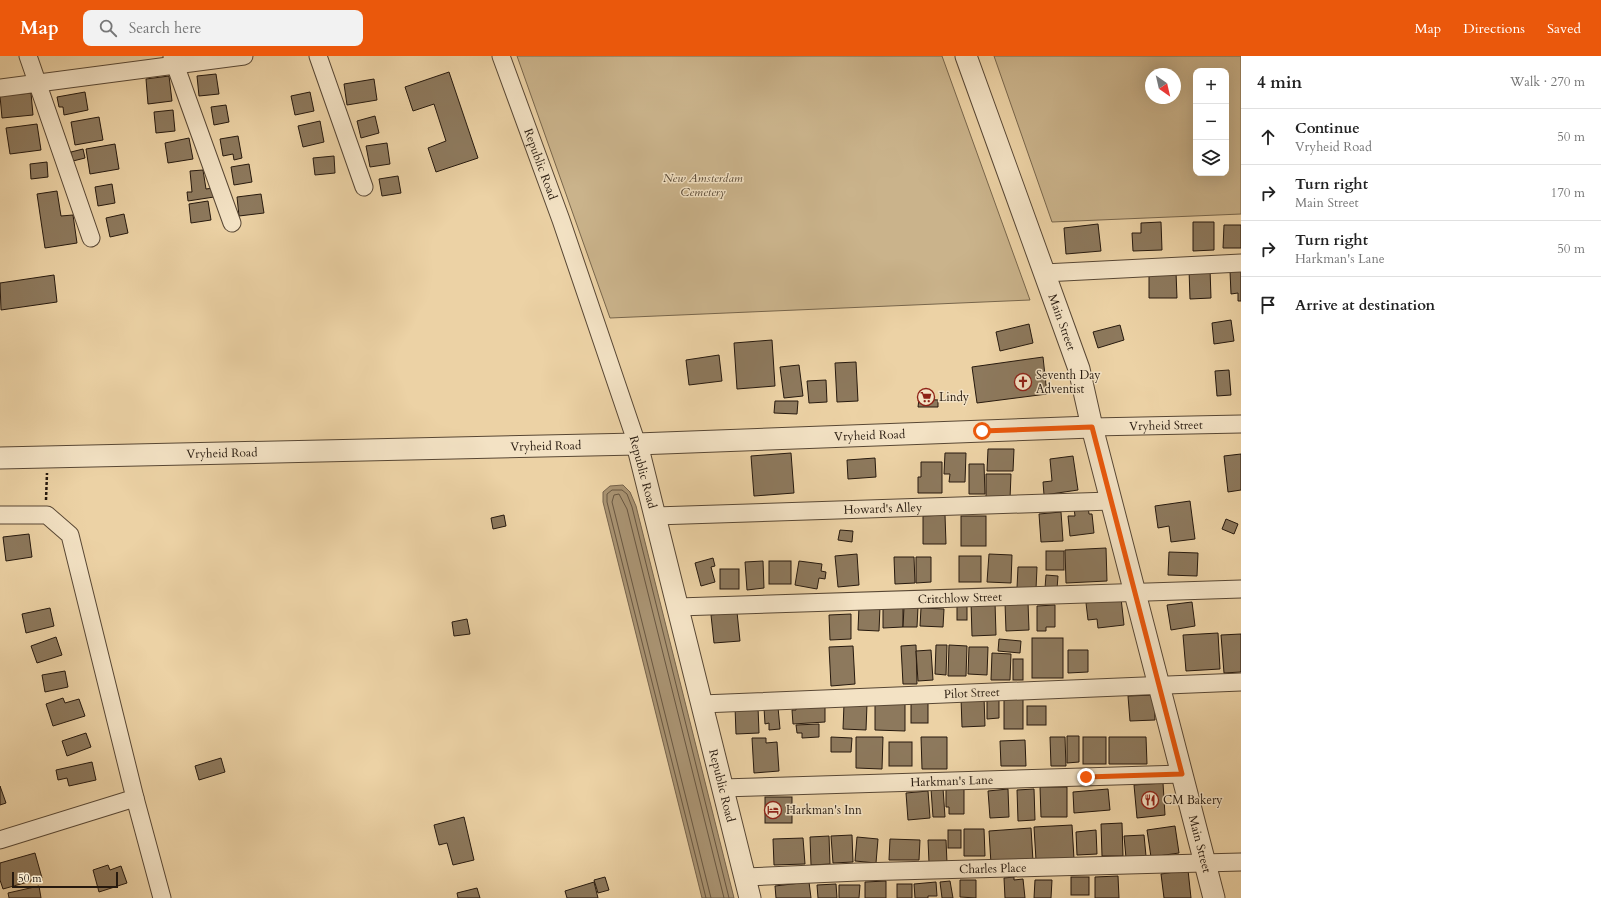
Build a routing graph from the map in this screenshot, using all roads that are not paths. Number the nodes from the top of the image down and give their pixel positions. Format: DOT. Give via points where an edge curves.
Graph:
graph roads {
  1 [pos="28,56"];
  2 [pos="244,56"];
  3 [pos="318,56"];
  4 [pos="501,56"];
  5 [pos="966,56"];
  6 [pos="173,61"];
  7 [pos="37,83"];
  8 [pos="0,88"];
  9 [pos="364,187"];
  10 [pos="232,223"];
  11 [pos="91,238"];
  12 [pos="1241,263"];
  13 [pos="1044,273"];
  14 [pos="1241,424"];
  15 [pos="1092,427"];
  16 [pos="636,444"];
  17 [pos="0,458"];
  18 [pos="1111,501"];
  19 [pos="0,515"];
  20 [pos="655,516"];
  21 [pos="1241,589"];
  22 [pos="1134,592"];
  23 [pos="678,607"];
  24 [pos="1241,682"];
  25 [pos="1158,684"];
  26 [pos="702,704"];
  27 [pos="1182,774"];
  28 [pos="722,788"];
  29 [pos="134,798"];
  30 [pos="0,840"];
  31 [pos="1241,862"];
  32 [pos="1205,863"];
  33 [pos="745,877"];
  34 [pos="162,898"];
  35 [pos="750,898"];
  36 [pos="1214,898"];
  1 -- 7 [label="street"];
  2 -- 6 [label="street"];
  3 -- 9 [label="street"];
  4 -- 16 [label="street, Republic Road" via="561,220"];
  5 -- 13 [label="street, Main Street"];
  6 -- 7 [label="street"];
  6 -- 10 [label="street"];
  7 -- 8 [label="street"];
  7 -- 11 [label="street"];
  12 -- 13 [label="street"];
  13 -- 15 [label="street, Main Street" via="1079,369"];
  14 -- 15 [label="street, Vryheid Street"];
  15 -- 16 [label="street, Vryheid Road"];
  15 -- 18 [label="street, Main Street"];
  16 -- 17 [label="street, Vryheid Road"];
  16 -- 20 [label="street, Republic Road"];
  18 -- 20 [label="street, Howard's Alley"];
  18 -- 22 [label="street, Main Street"];
  19 -- 29 [label="street" via="47,515 70,536"];
  20 -- 23 [label="street, Republic Road"];
  21 -- 22 [label="street, Critchlow Street"];
  22 -- 23 [label="street, Critchlow Street"];
  22 -- 25 [label="street, Main Street"];
  23 -- 26 [label="street, Republic Road"];
  24 -- 25 [label="street, Pilot Street"];
  25 -- 26 [label="street, Pilot Street"];
  25 -- 27 [label="street, Main Street"];
  26 -- 28 [label="street, Republic Road"];
  27 -- 28 [label="street, Harkman's Lane"];
  27 -- 32 [label="street, Main Street"];
  28 -- 33 [label="street, Republic Road"];
  29 -- 30 [label="street"];
  29 -- 34 [label="street"];
  31 -- 32 [label="street, Charles Place"];
  32 -- 33 [label="street, Charles Place"];
  32 -- 36 [label="street, Main Street"];
  33 -- 35 [label="street, Republic Road"];
}
